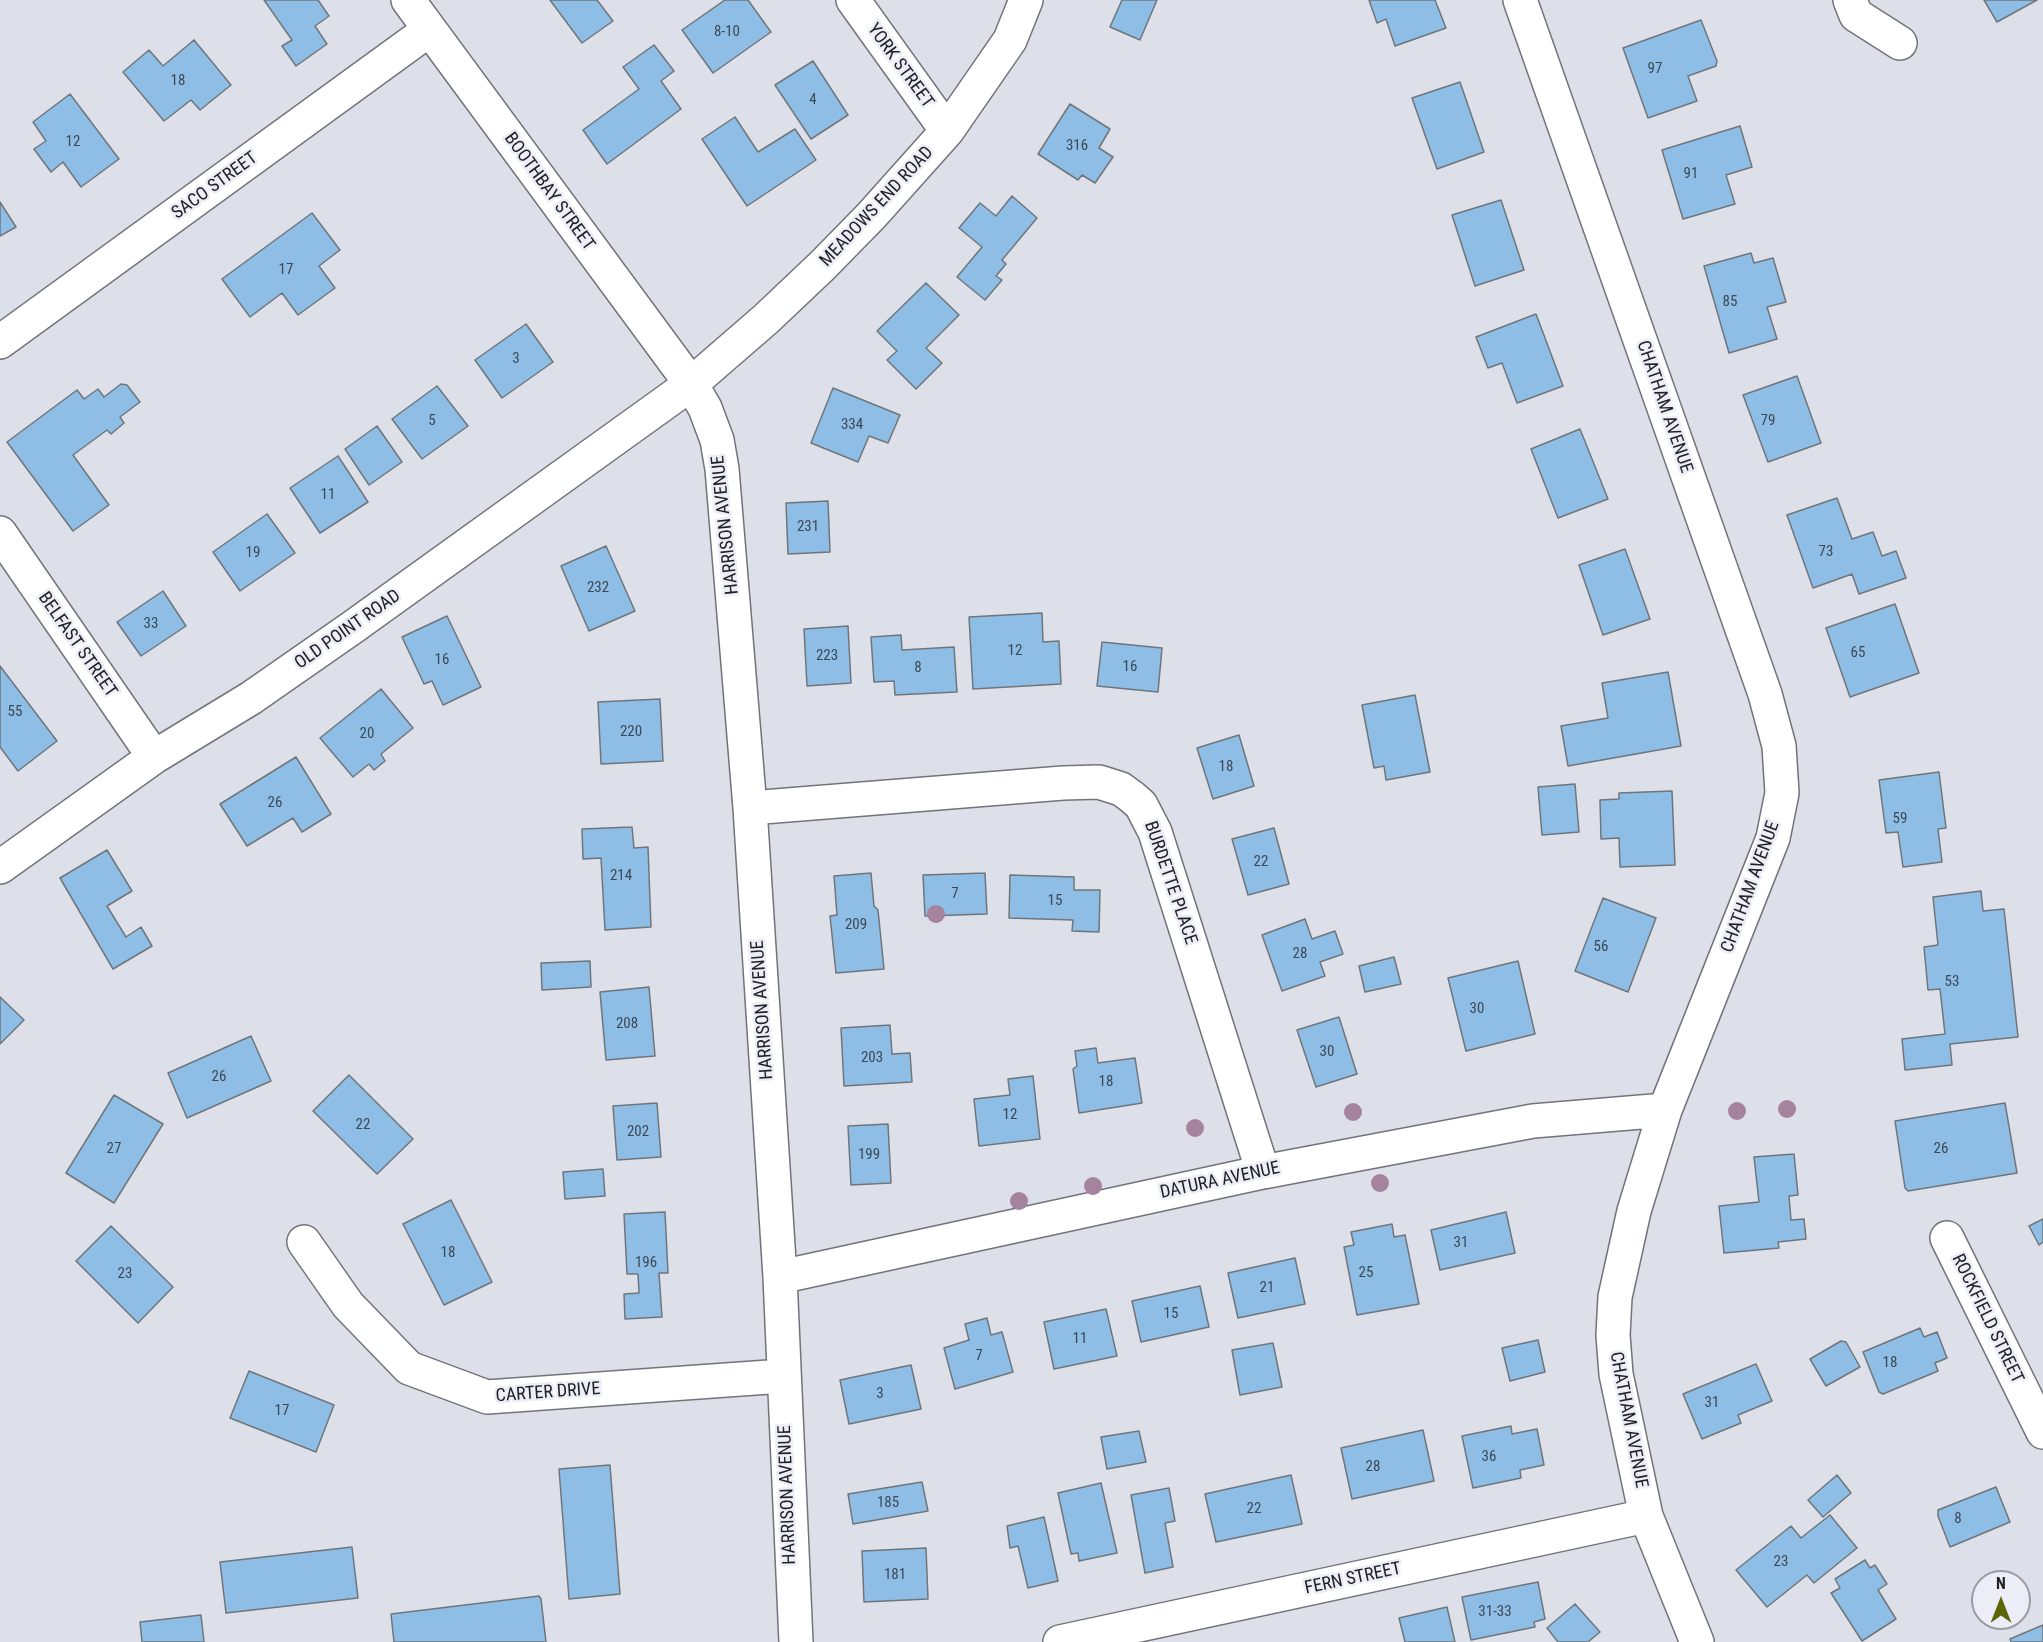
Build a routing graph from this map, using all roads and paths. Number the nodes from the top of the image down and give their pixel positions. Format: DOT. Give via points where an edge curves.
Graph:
graph roads {
  1 [pos="408,0"];
  2 [pos="853,0"];
  3 [pos="1026,0"];
  4 [pos="1520,0"];
  5 [pos="1850,0"];
  6 [pos="429,30"];
  7 [pos="1900,43"];
  8 [pos="947,131"];
  9 [pos="0,342"];
  10 [pos="691,384"];
  11 [pos="0,533"];
  12 [pos="154,757"];
  13 [pos="750,808"];
  14 [pos="0,867"];
  15 [pos="1665,1110"];
  16 [pos="1263,1172"];
  17 [pos="1947,1238"];
  18 [pos="304,1242"];
  19 [pos="780,1277"];
  20 [pos="783,1376"];
  21 [pos="2043,1432"];
  22 [pos="1646,1516"];
  23 [pos="796,1642"];
  24 [pos="1060,1642"];
  25 [pos="1697,1642"];
  1 -- 6 [label="street, BOOTHBAY STREET"];
  2 -- 8 [label="street, YORK STREET"];
  3 -- 8 [label="street, MEADOWS END ROAD" via="1011,40"];
  4 -- 15 [label="street, CHATHAM AVENUE" via="1765,694 1779,746 1782,793 1773,838"];
  5 -- 7 [label="street" via="1856,15"];
  6 -- 9 [label="street, SACO STREET"];
  6 -- 10 [label="street, BOOTHBAY STREET"];
  8 -- 10 [label="street, MEADOWS END ROAD" via="822,267"];
  10 -- 12 [label="street, OLD POINT ROAD" via="251,698"];
  10 -- 13 [label="street, HARRISON AVENUE" via="717,440 722,469"];
  11 -- 12 [label="street, BELFAST STREET"];
  12 -- 14 [label="street, OLD POINT ROAD"];
  13 -- 16 [label="street, BURDETTE PLACE" via="1063,783 1099,782 1132,796 1155,832"];
  13 -- 19 [label="street, HARRISON AVENUE"];
  15 -- 16 [label="street, DATURA AVENUE" via="1533,1121"];
  15 -- 22 [label="street, CHATHAM AVENUE" via="1634,1211 1614,1297 1618,1383"];
  16 -- 19 [label="street, DATURA AVENUE"];
  17 -- 21 [label="street, ROCKFIELD STREET"];
  18 -- 20 [label="street, CARTER DRIVE" via="348,1305 409,1368 487,1397"];
  19 -- 20 [label="street, HARRISON AVENUE"];
  20 -- 23 [label="street, HARRISON AVENUE"];
  22 -- 24 [label="street, FERN STREET"];
  22 -- 25 [label="street, CHATHAM AVENUE"];
}
